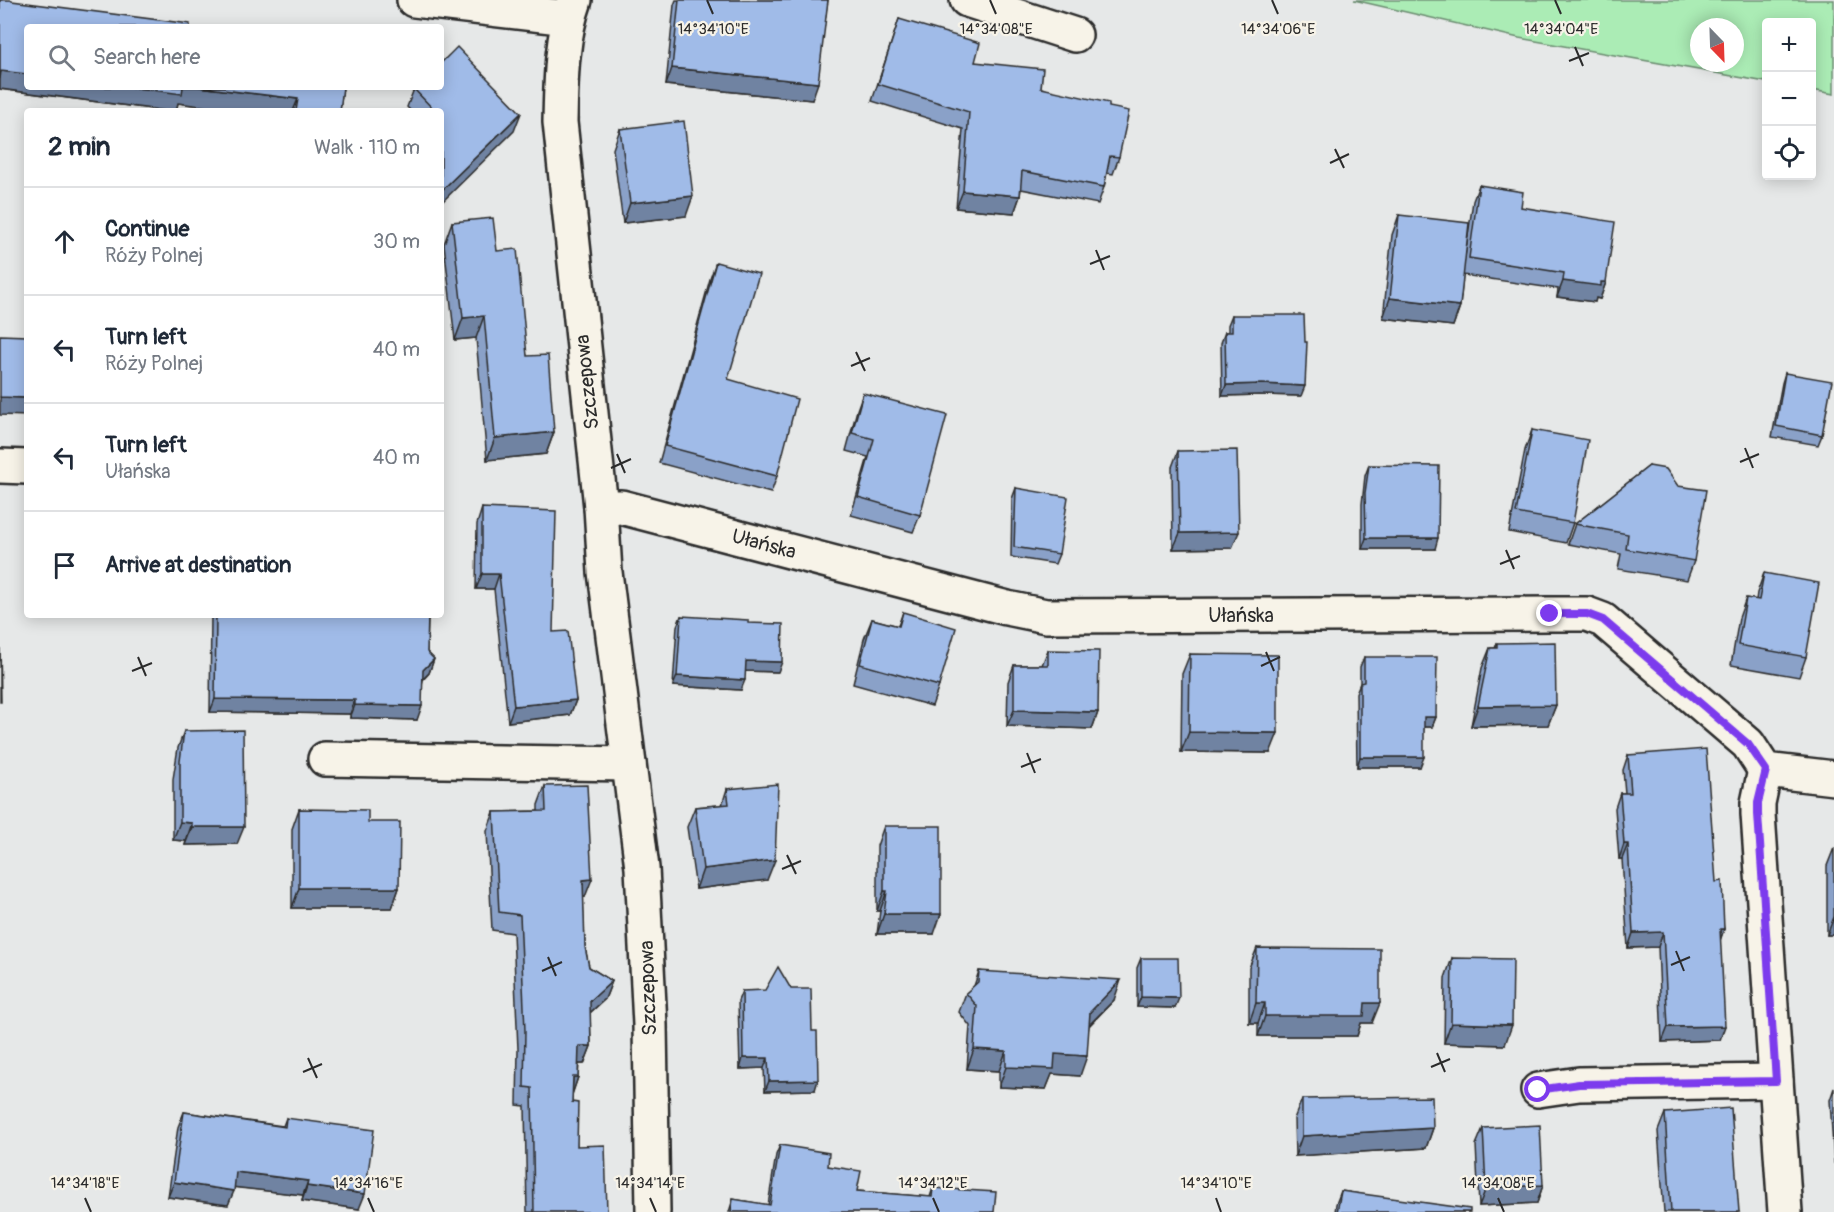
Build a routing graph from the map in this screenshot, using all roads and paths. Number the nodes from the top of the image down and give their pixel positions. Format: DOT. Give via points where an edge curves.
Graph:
graph roads {
  1 [pos="414,0"];
  2 [pos="967,0"];
  3 [pos="571,9"];
  4 [pos="1075,35"];
  5 [pos="0,466"];
  6 [pos="24,467"];
  7 [pos="601,507"];
  8 [pos="325,759"];
  9 [pos="629,764"];
  10 [pos="1766,770"];
  11 [pos="1834,778"];
  12 [pos="1776,1081"];
  13 [pos="1538,1090"];
  14 [pos="653,1212"];
  15 [pos="1785,1212"];
  1 -- 3 [label="street"];
  2 -- 4 [label="street"];
  3 -- 7 [label="street, Szczepowa" via="562,64 560,122"];
  5 -- 6 [label="street"];
  7 -- 9 [label="street, Szczepowa" via="605,572"];
  7 -- 10 [label="street, Ułańska" via="621,507 1046,615 1595,616 1748,744"];
  8 -- 9 [label="street"];
  9 -- 14 [label="street, Szczepowa" via="647,951"];
  10 -- 11 [label="street"];
  10 -- 12 [label="street" via="1758,814"];
  12 -- 13 [label="street" via="1579,1084"];
  12 -- 15 [label="street"];
}
